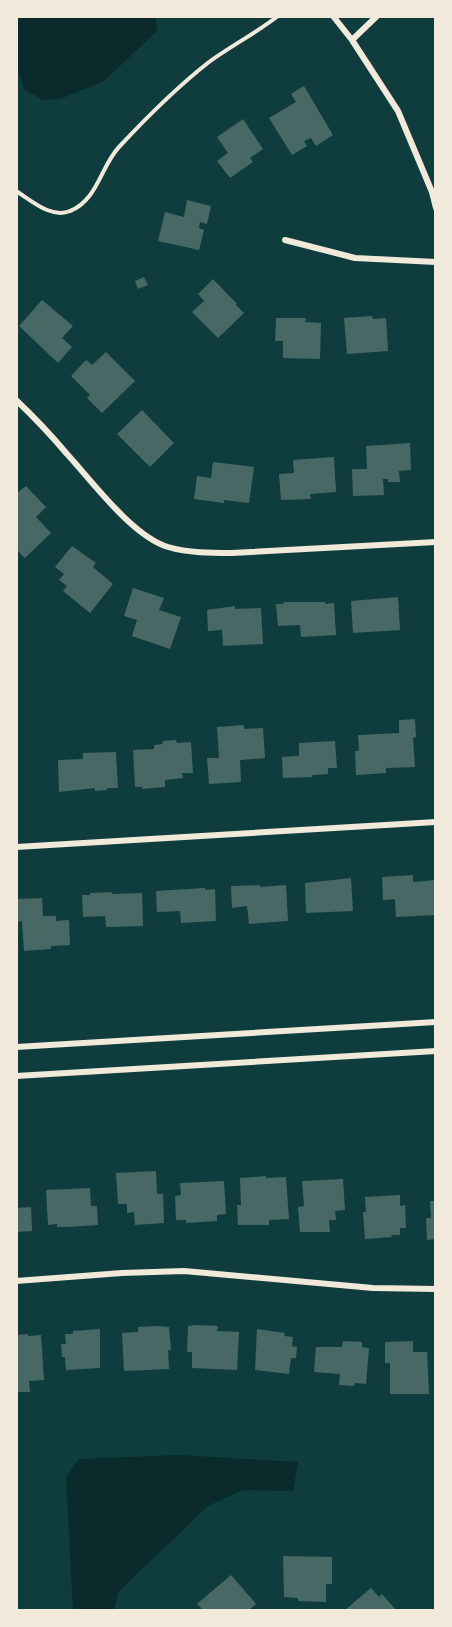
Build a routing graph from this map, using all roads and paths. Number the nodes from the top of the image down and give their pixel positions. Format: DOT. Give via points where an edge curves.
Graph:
graph roads {
  1 [pos="278,16"];
  2 [pos="333,16"];
  3 [pos="377,16"];
  4 [pos="352,40"];
  5 [pos="16,191"];
  6 [pos="435,208"];
  7 [pos="285,240"];
  8 [pos="435,262"];
  9 [pos="16,400"];
  10 [pos="435,542"];
  11 [pos="435,822"];
  12 [pos="16,847"];
  13 [pos="435,1022"];
  14 [pos="16,1047"];
  15 [pos="435,1051"];
  16 [pos="16,1076"];
  17 [pos="16,1281"];
  18 [pos="435,1289"];
  1 -- 5 [label="path" via="182,84 111,155 86,201 75,209 59,213 44,209"];
  2 -- 4 [label="street"];
  3 -- 4 [label="street"];
  4 -- 6 [label="street" via="398,111"];
  7 -- 8 [label="street" via="355,258"];
  9 -- 10 [label="street" via="117,510 140,531 166,546 198,553 232,553"];
  11 -- 12 [label="street"];
  13 -- 14 [label="street"];
  15 -- 16 [label="street"];
  17 -- 18 [label="street" via="183,1271 373,1288"];
}
